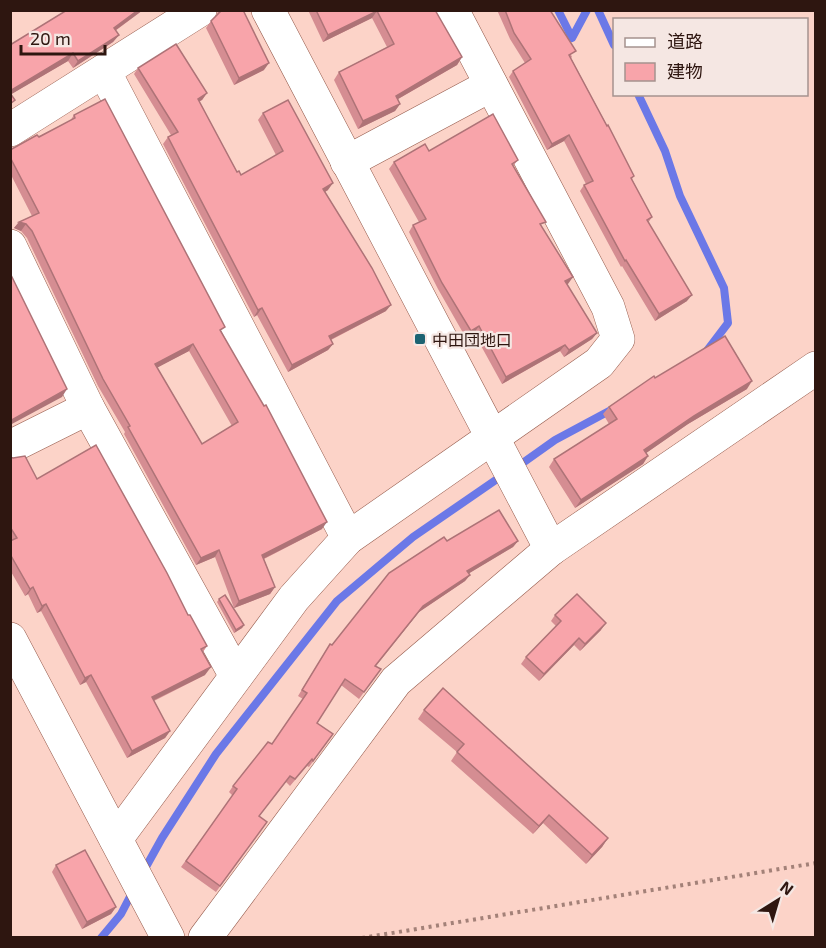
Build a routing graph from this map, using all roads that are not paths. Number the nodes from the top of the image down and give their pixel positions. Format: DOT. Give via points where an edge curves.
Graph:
graph roads {
  1 [pos="200,10"];
  2 [pos="268,10"];
  3 [pos="453,10"];
  4 [pos="104,71"];
  5 [pos="491,85"];
  6 [pos="10,130"];
  7 [pos="347,162"];
  8 [pos="10,246"];
  9 [pos="816,368"];
  10 [pos="88,408"];
  11 [pos="492,437"];
  12 [pos="10,447"];
  13 [pos="348,538"];
  14 [pos="551,549"];
  15 [pos="10,639"];
  16 [pos="236,676"];
  17 [pos="116,839"];
  18 [pos="168,938"];
  19 [pos="205,938"];
  1 -- 4 [label="street"];
  2 -- 7 [label="street"];
  3 -- 5 [label="street"];
  4 -- 6 [label="street"];
  4 -- 13 [label="street"];
  5 -- 7 [label="street"];
  5 -- 11 [label="street" via="608,307 618,339 598,363"];
  7 -- 11 [label="street"];
  8 -- 10 [label="street"];
  9 -- 14 [label="street"];
  10 -- 12 [label="street"];
  10 -- 16 [label="street"];
  11 -- 13 [label="street"];
  11 -- 14 [label="street"];
  13 -- 16 [label="street" via="294,598"];
  14 -- 19 [label="street" via="396,681"];
  15 -- 17 [label="street"];
  16 -- 17 [label="street"];
  17 -- 18 [label="street"];
}
